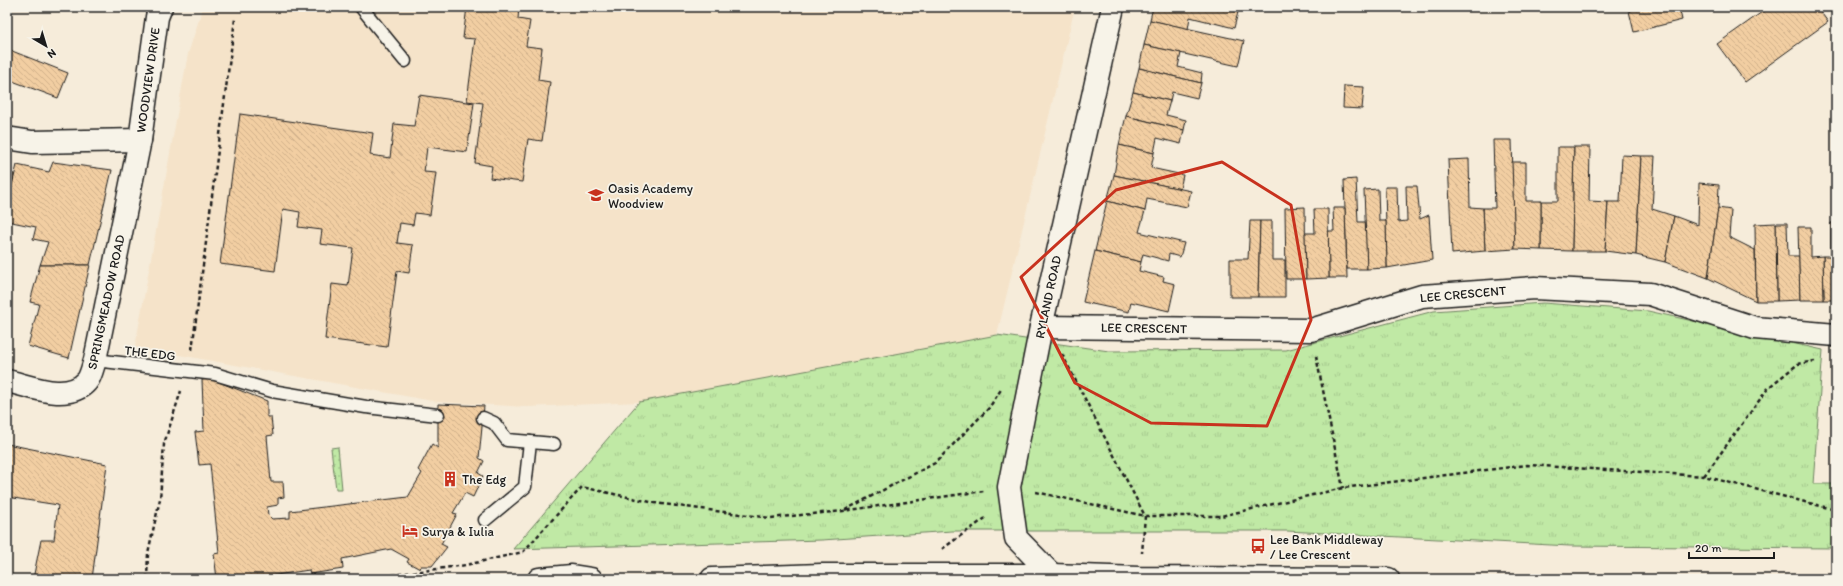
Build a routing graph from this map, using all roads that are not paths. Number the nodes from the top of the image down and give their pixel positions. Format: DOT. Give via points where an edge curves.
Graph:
graph roads {
  1 [pos="161,7"];
  2 [pos="361,7"];
  3 [pos="1113,7"];
  4 [pos="405,61"];
  5 [pos="7,138"];
  6 [pos="140,140"];
  7 [pos="1041,327"];
  8 [pos="1836,335"];
  9 [pos="95,360"];
  10 [pos="7,381"];
  11 [pos="438,415"];
  12 [pos="483,418"];
  13 [pos="530,442"];
  14 [pos="554,444"];
  15 [pos="485,520"];
  16 [pos="1052,575"];
  17 [pos="1139,578"];
  18 [pos="539,579"];
  19 [pos="591,579"];
  20 [pos="712,579"];
  21 [pos="1388,579"];
  1 -- 6 [label="main road, WOODVIEW DRIVE" via="157,17"];
  2 -- 4 [label="lane"];
  3 -- 7 [label="main road, RYLAND ROAD"];
  5 -- 6 [label="main road, WOODVIEW DRIVE" via="32,142"];
  6 -- 9 [label="main road, SPRINGMEADOW ROAD"];
  7 -- 8 [label="main road, LEE CRESCENT" via="1311,330 1422,296 1535,288 1650,294 1755,328"];
  7 -- 16 [label="main road, RYLAND ROAD" via="1009,488 1016,538"];
  9 -- 10 [label="main road, SPRINGMEADOW ROAD" via="88,380 75,390 61,393"];
  9 -- 11 [label="lane, THE EDG" via="215,374 272,391 366,407"];
  12 -- 13 [label="lane" via="494,423 507,440"];
  13 -- 14 [label="lane"];
  13 -- 15 [label="lane" via="525,487"];
  16 -- 17 [label="main road"];
  16 -- 20 [label="main road" via="821,575"];
  17 -- 21 [label="main road"];
  18 -- 19 [label="main road" via="572,576"];
}
